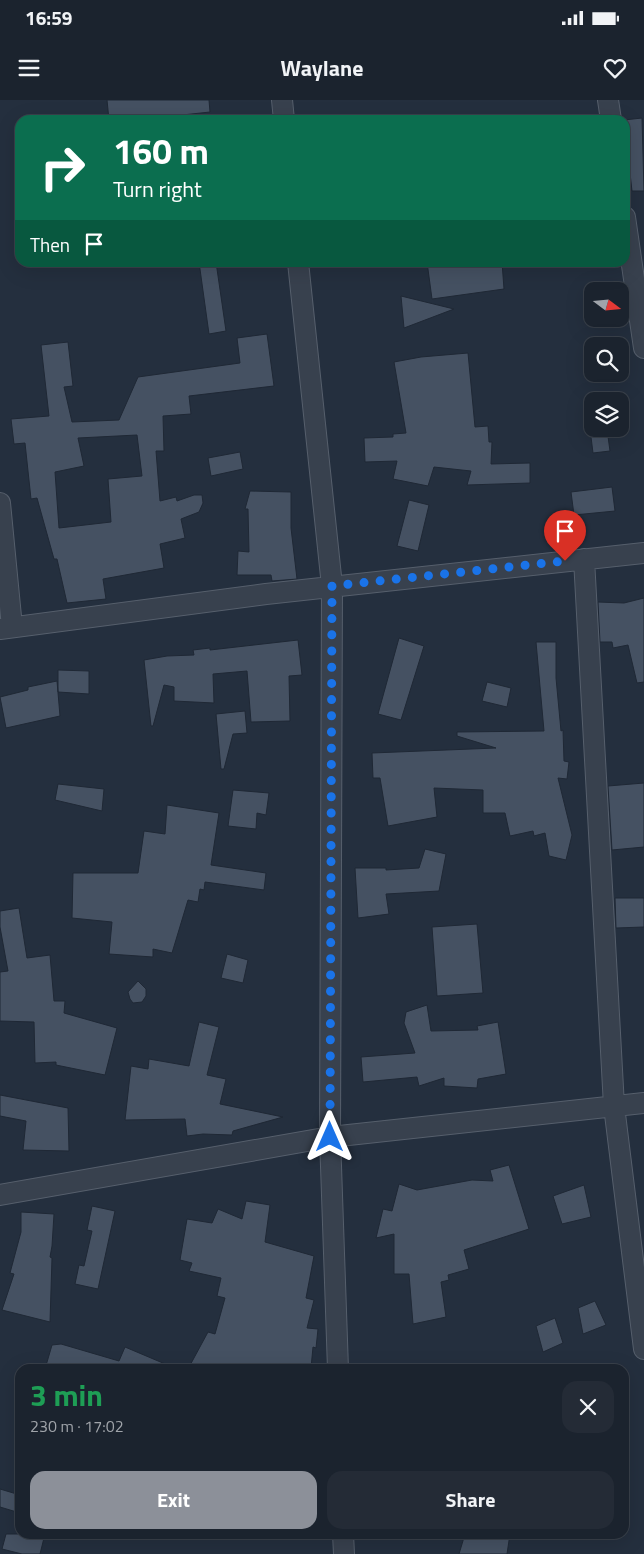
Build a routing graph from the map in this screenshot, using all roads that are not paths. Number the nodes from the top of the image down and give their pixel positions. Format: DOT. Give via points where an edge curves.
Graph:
graph roads {
  1 [pos="282,100"];
  2 [pos="608,100"];
  3 [pos="284,115"];
  4 [pos="610,115"];
  5 [pos="630,251"];
  6 [pos="299,267"];
  7 [pos="644,348"];
  8 [pos="0,503"];
  9 [pos="644,553"];
  10 [pos="584,559"];
  11 [pos="332,586"];
  12 [pos="6,628"];
  13 [pos="644,1103"];
  14 [pos="614,1106"];
  15 [pos="330,1137"];
  16 [pos="0,1195"];
  17 [pos="644,1350"];
  18 [pos="338,1364"];
  19 [pos="343,1539"];
  20 [pos="344,1554"];
  1 -- 3 [label="street"];
  2 -- 4 [label="street"];
  5 -- 7 [label="street"];
  6 -- 11 [label="street"];
  8 -- 12 [label="street"];
  9 -- 10 [label="street"];
  10 -- 11 [label="street"];
  10 -- 14 [label="street"];
  11 -- 12 [label="street"];
  11 -- 15 [label="street"];
  13 -- 14 [label="street"];
  14 -- 15 [label="street"];
  14 -- 17 [label="street"];
  15 -- 16 [label="street"];
  15 -- 18 [label="street"];
  19 -- 20 [label="street"];
}
